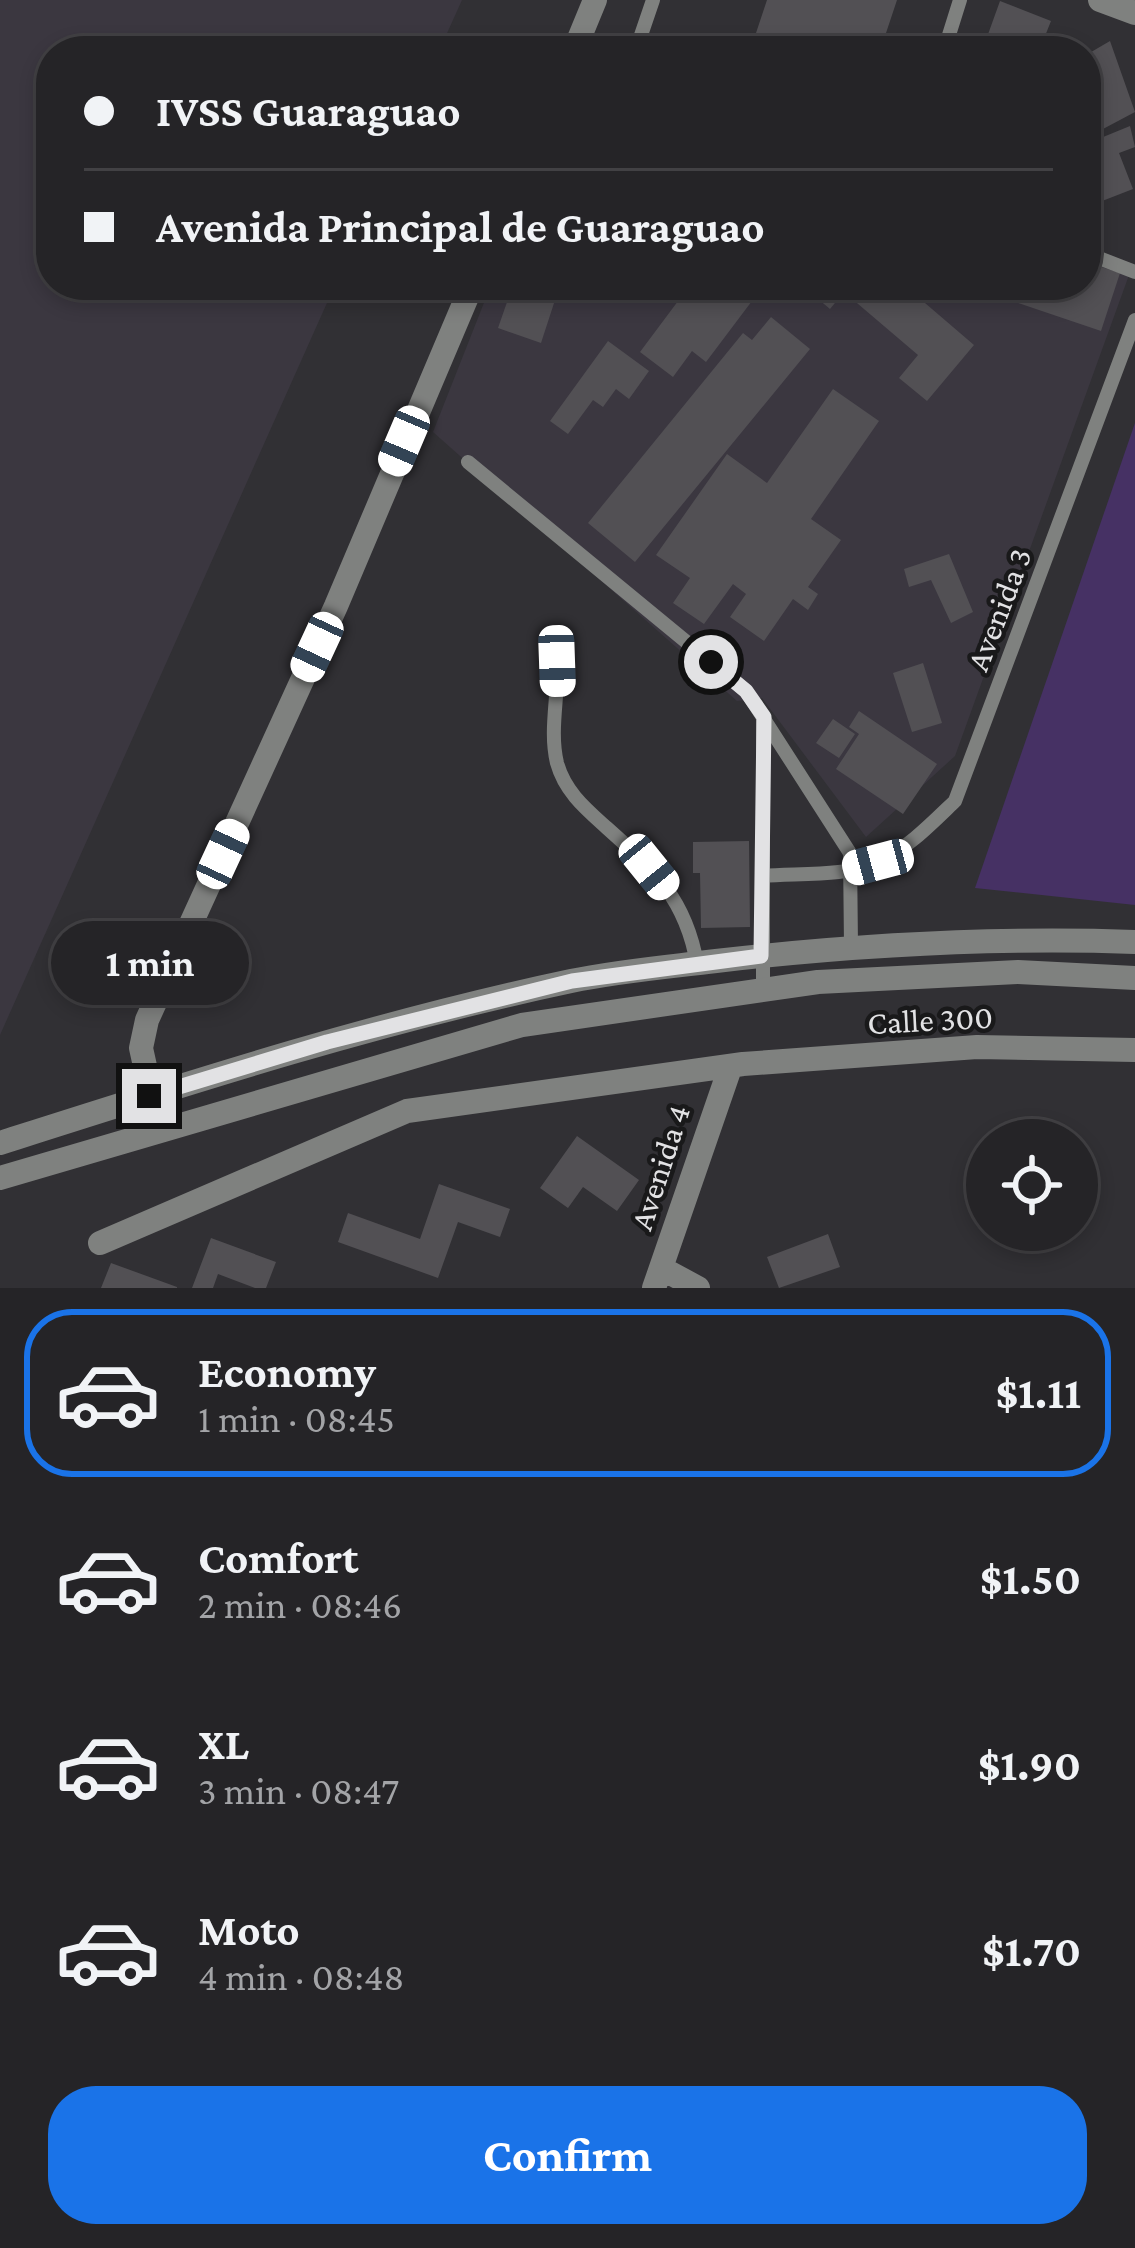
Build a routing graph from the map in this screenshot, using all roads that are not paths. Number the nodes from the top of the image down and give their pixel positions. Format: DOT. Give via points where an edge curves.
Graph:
graph roads {
  1 [pos="595,0"];
  2 [pos="653,0"];
  3 [pos="960,0"];
  4 [pos="1100,0"];
  5 [pos="1135,13"];
  6 [pos="580,36"];
  7 [pos="641,36"];
  8 [pos="949,36"];
  9 [pos="1101,259"];
  10 [pos="1135,272"];
  11 [pos="466,300"];
  12 [pos="1135,320"];
  13 [pos="468,462"];
  14 [pos="557,661"];
  15 [pos="764,717"];
  16 [pos="853,868"];
  17 [pos="763,876"];
  18 [pos="1135,942"];
  19 [pos="851,946"];
  20 [pos="761,956"];
  21 [pos="697,964"];
  22 [pos="1135,978"];
  23 [pos="763,989"];
  24 [pos="1135,1050"];
  25 [pos="730,1068"];
  26 [pos="149,1096"];
  27 [pos="159,1130"];
  28 [pos="0,1143"];
  29 [pos="0,1178"];
  30 [pos="100,1243"];
  31 [pos="658,1278"];
  32 [pos="698,1288"];
  1 -- 6 [label="street"];
  2 -- 7 [label="lane"];
  3 -- 8 [label="lane"];
  4 -- 5 [label="street"];
  9 -- 10 [label="lane"];
  11 -- 26 [label="street" via="147,1020 141,1048"];
  12 -- 16 [label="lane, Avenida 3" via="955,801 924,832"];
  13 -- 15 [label="lane" via="746,691"];
  14 -- 21 [label="lane" via="553,732 570,791 676,900"];
  15 -- 16 [label="lane"];
  15 -- 17 [label="lane"];
  16 -- 17 [label="lane, Avenida 3"];
  16 -- 19 [label="lane"];
  17 -- 20 [label="lane"];
  18 -- 19 [label="street"];
  19 -- 20 [label="street"];
  20 -- 21 [label="street"];
  20 -- 23 [label="lane"];
  21 -- 26 [label="street" via="572,981"];
  22 -- 23 [label="street" via="1018,972"];
  23 -- 27 [label="street" via="522,1025"];
  24 -- 25 [label="street, Calle 300" via="977,1047"];
  25 -- 30 [label="street, Calle 300" via="406,1111"];
  25 -- 31 [label="street, Avenida 4"];
  26 -- 27 [label="street"];
  26 -- 28 [label="street"];
  27 -- 29 [label="street"];
  31 -- 32 [label="street"];
}
